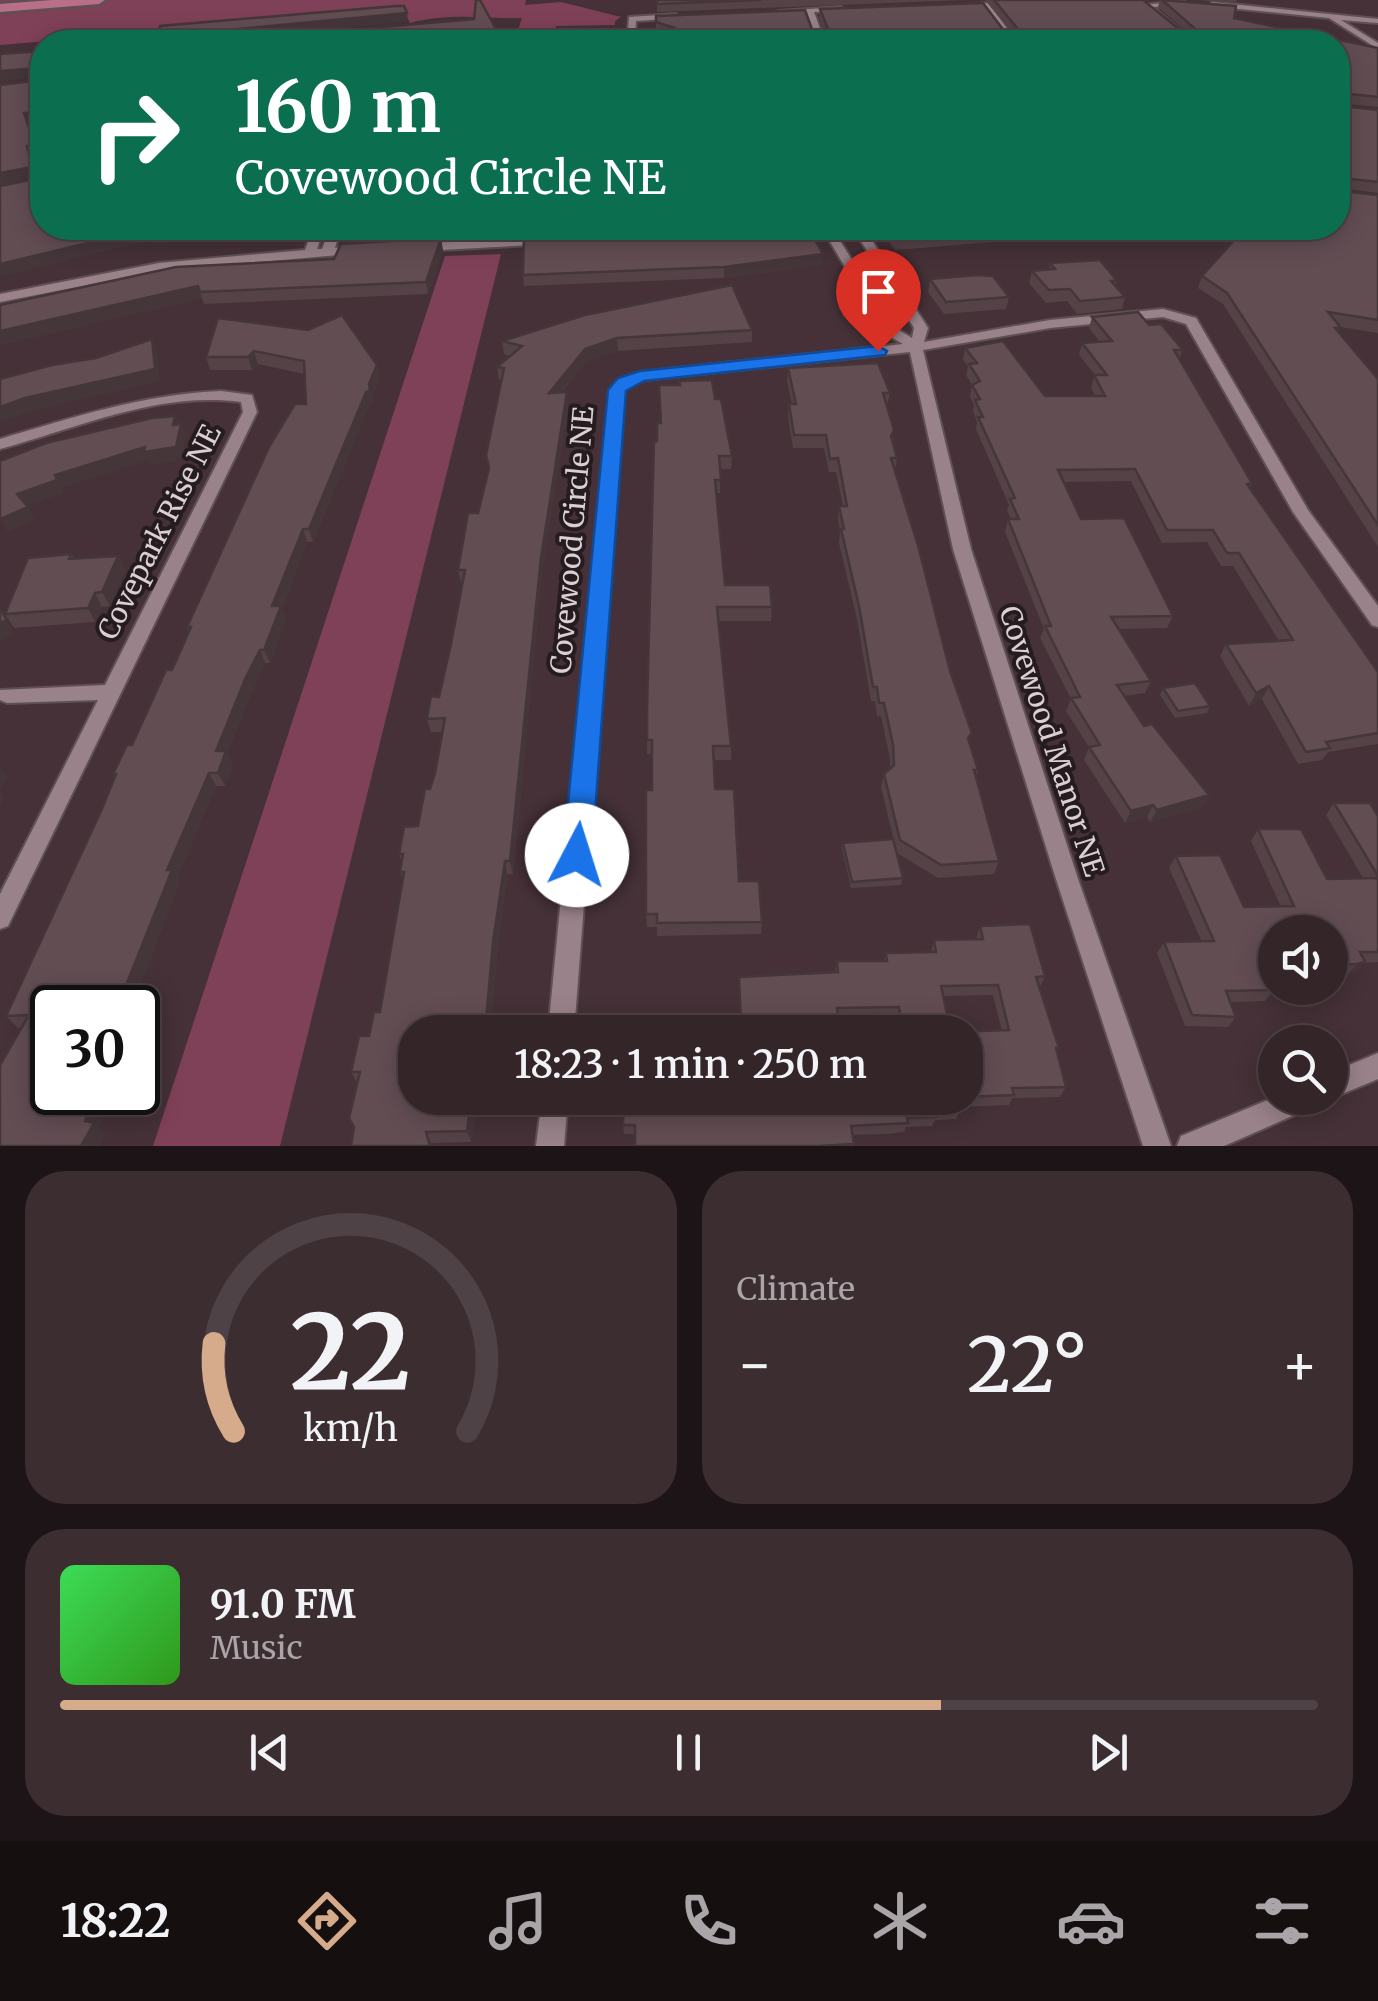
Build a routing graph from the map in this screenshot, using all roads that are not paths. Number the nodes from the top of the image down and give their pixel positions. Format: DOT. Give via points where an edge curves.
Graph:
graph roads {
  1 [pos="100,0"];
  2 [pos="950,6"];
  3 [pos="0,8"];
  4 [pos="844,8"];
  5 [pos="809,10"];
  6 [pos="774,11"];
  7 [pos="1327,14"];
  8 [pos="686,16"];
  9 [pos="1378,22"];
  10 [pos="632,30"];
  11 [pos="816,30"];
  12 [pos="1004,30"];
  13 [pos="1176,30"];
  14 [pos="1378,47"];
  15 [pos="30,186"];
  16 [pos="0,192"];
  17 [pos="314,240"];
  18 [pos="331,240"];
  19 [pos="568,240"];
  20 [pos="834,240"];
  21 [pos="866,240"];
  22 [pos="381,248"];
  23 [pos="399,248"];
  24 [pos="328,250"];
  25 [pos="310,251"];
  26 [pos="0,298"];
  27 [pos="916,346"];
  28 [pos="0,444"];
  29 [pos="1378,620"];
  30 [pos="110,692"];
  31 [pos="7,694"];
  32 [pos="0,918"];
  33 [pos="562,1015"];
  34 [pos="1378,1066"];
  35 [pos="1348,1078"];
  36 [pos="553,1115"];
  37 [pos="1264,1115"];
  38 [pos="550,1146"];
  39 [pos="1157,1146"];
  40 [pos="1191,1146"];
  1 -- 3 [label="highway"];
  2 -- 12 [label="street" via="985,5"];
  4 -- 5 [label="street"];
  5 -- 6 [label="street"];
  5 -- 11 [label="street"];
  7 -- 9 [label="street"];
  7 -- 13 [label="street" via="1146,5"];
  7 -- 14 [label="street"];
  8 -- 10 [label="street" via="632,19"];
  15 -- 16 [label="street"];
  17 -- 25 [label="street"];
  18 -- 24 [label="street"];
  19 -- 23 [label="street"];
  20 -- 27 [label="street" via="889,330"];
  21 -- 27 [label="street, Covewood Manor NE" via="921,328"];
  22 -- 24 [label="street"];
  24 -- 25 [label="street"];
  25 -- 26 [label="street" via="159,267"];
  27 -- 29 [label="street, Covewood Circle NE" via="1144,314 1179,314 1192,321 1301,512"];
  27 -- 33 [label="street, Covewood Circle NE" via="640,376 617,390"];
  27 -- 39 [label="street, Covewood Manor NE" via="962,549"];
  28 -- 30 [label="street, Covepark Rise NE" via="156,404 228,394 248,398 250,412"];
  30 -- 31 [label="street"];
  30 -- 32 [label="street, Covepark Rise NE"];
  34 -- 35 [label="street"];
  36 -- 38 [label="street"];
  37 -- 40 [label="street"];
}
